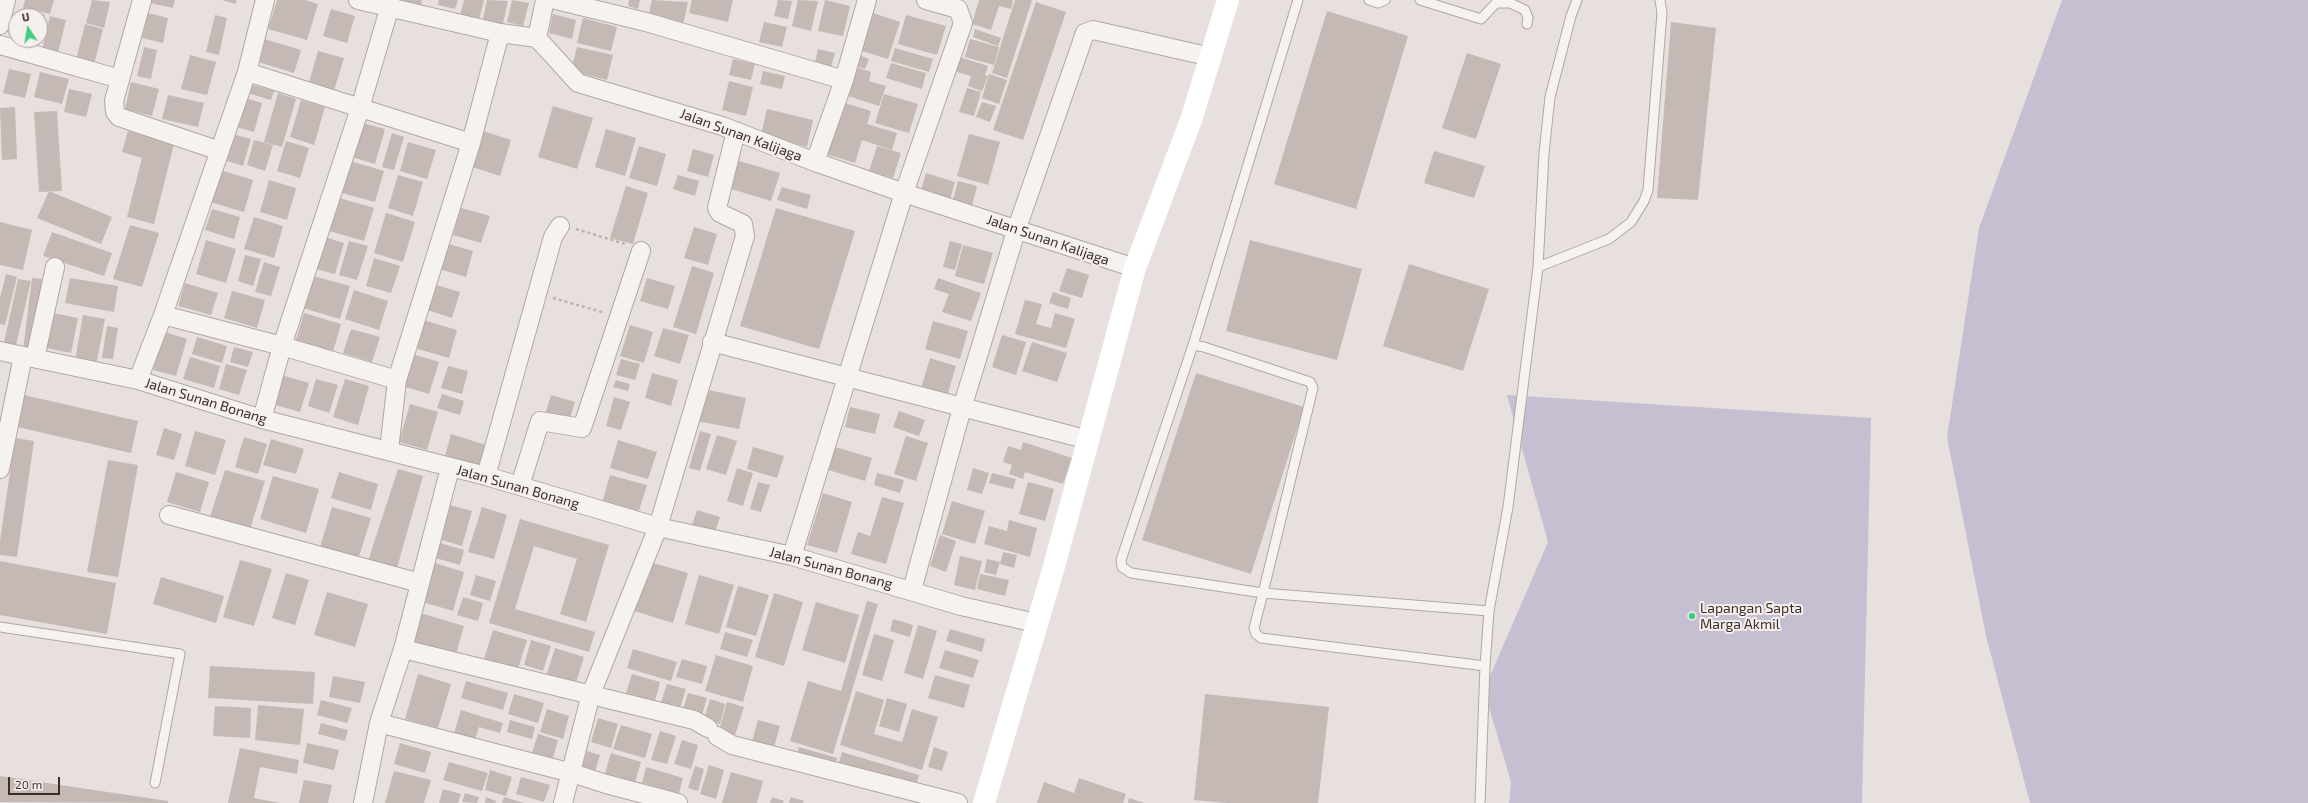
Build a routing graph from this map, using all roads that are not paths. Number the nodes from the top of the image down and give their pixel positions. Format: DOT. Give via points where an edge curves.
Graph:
graph roads {
  1 [pos="6,0"];
  2 [pos="142,0"];
  3 [pos="265,0"];
  4 [pos="358,0"];
  5 [pos="545,0"];
  6 [pos="556,0"];
  7 [pos="867,0"];
  8 [pos="926,0"];
  9 [pos="1228,0"];
  10 [pos="1298,0"];
  11 [pos="1369,0"];
  12 [pos="1385,0"];
  13 [pos="1420,0"];
  14 [pos="1578,0"];
  15 [pos="1660,0"];
  16 [pos="390,6"];
  17 [pos="1527,24"];
  18 [pos="0,25"];
  19 [pos="500,33"];
  20 [pos="537,38"];
  21 [pos="0,45"];
  22 [pos="1211,56"];
  23 [pos="247,72"];
  24 [pos="120,79"];
  25 [pos="844,80"];
  26 [pos="360,108"];
  27 [pos="736,131"];
  28 [pos="471,143"];
  29 [pos="220,151"];
  30 [pos="815,162"];
  31 [pos="904,193"];
  32 [pos="560,226"];
  33 [pos="1017,228"];
  34 [pos="641,251"];
  35 [pos="55,267"];
  36 [pos="1538,267"];
  37 [pos="1135,268"];
  38 [pos="163,315"];
  39 [pos="712,342"];
  40 [pos="1193,345"];
  41 [pos="282,346"];
  42 [pos="0,351"];
  43 [pos="29,357"];
  44 [pos="848,378"];
  45 [pos="138,380"];
  46 [pos="397,380"];
  47 [pos="962,408"];
  48 [pos="262,419"];
  49 [pos="1088,440"];
  50 [pos="389,450"];
  51 [pos="450,468"];
  52 [pos="0,469"];
  53 [pos="486,476"];
  54 [pos="520,486"];
  55 [pos="169,515"];
  56 [pos="658,527"];
  57 [pos="792,556"];
  58 [pos="420,583"];
  59 [pos="912,590"];
  60 [pos="1263,593"];
  61 [pos="1489,610"];
  62 [pos="1036,623"];
  63 [pos="0,627"];
  64 [pos="403,649"];
  65 [pos="1485,666"];
  66 [pos="591,694"];
  67 [pos="380,723"];
  68 [pos="572,773"];
  69 [pos="155,783"];
  70 [pos="363,803"];
  71 [pos="564,803"];
  72 [pos="680,803"];
  73 [pos="958,803"];
  74 [pos="984,803"];
  75 [pos="1480,803"];
  1 -- 18 [label="street"];
  2 -- 24 [label="street"];
  3 -- 23 [label="street"];
  4 -- 16 [label="street"];
  5 -- 20 [label="street"];
  6 -- 25 [label="street" via="646,22"];
  7 -- 25 [label="street"];
  8 -- 31 [label="street" via="958,9 963,23"];
  9 -- 22 [label="main road"];
  10 -- 40 [label="lane"];
  11 -- 12 [label="lane" via="1378,3"];
  13 -- 17 [label="lane" via="1481,19 1496,3 1510,3 1525,10"];
  14 -- 36 [label="lane" via="1571,16 1550,97 1544,153"];
  15 -- 36 [label="lane" via="1662,13 1648,190 1644,201 1632,222 1608,239"];
  16 -- 19 [label="street"];
  16 -- 26 [label="street"];
  19 -- 20 [label="street"];
  19 -- 28 [label="street"];
  20 -- 27 [label="street, Jalan Sunan Kalijaga" via="578,83"];
  21 -- 24 [label="street"];
  22 -- 33 [label="street" via="1093,30 1085,33"];
  22 -- 37 [label="main road" via="1191,120"];
  23 -- 26 [label="street"];
  23 -- 29 [label="street"];
  24 -- 29 [label="street" via="114,101 119,117"];
  25 -- 30 [label="street"];
  26 -- 28 [label="street"];
  26 -- 41 [label="street"];
  27 -- 30 [label="street, Jalan Sunan Kalijaga"];
  27 -- 39 [label="street" via="717,208 720,213 743,224 746,231"];
  28 -- 46 [label="street"];
  29 -- 38 [label="street"];
  30 -- 31 [label="street, Jalan Sunan Kalijaga"];
  31 -- 33 [label="street, Jalan Sunan Kalijaga"];
  31 -- 44 [label="street"];
  32 -- 53 [label="street" via="553,237"];
  33 -- 37 [label="street, Jalan Sunan Kalijaga"];
  33 -- 47 [label="street"];
  34 -- 54 [label="street" via="582,428 540,421"];
  35 -- 43 [label="street"];
  36 -- 61 [label="lane" via="1508,507"];
  37 -- 49 [label="main road"];
  38 -- 41 [label="street"];
  38 -- 45 [label="street"];
  39 -- 44 [label="street"];
  39 -- 56 [label="street"];
  40 -- 60 [label="lane" via="1310,382 1313,388"];
  40 -- 60 [label="lane" via="1121,560 1122,566 1131,572"];
  41 -- 46 [label="street"];
  41 -- 48 [label="street"];
  42 -- 43 [label="street, Jalan Sunan Bonang"];
  43 -- 45 [label="street, Jalan Sunan Bonang"];
  43 -- 52 [label="street"];
  44 -- 47 [label="street"];
  44 -- 57 [label="street"];
  45 -- 48 [label="street, Jalan Sunan Bonang"];
  46 -- 50 [label="street"];
  47 -- 49 [label="street"];
  47 -- 59 [label="street"];
  48 -- 50 [label="street, Jalan Sunan Bonang"];
  49 -- 62 [label="main road"];
  50 -- 51 [label="street, Jalan Sunan Bonang"];
  51 -- 53 [label="street, Jalan Sunan Bonang"];
  51 -- 58 [label="street"];
  53 -- 54 [label="street, Jalan Sunan Bonang"];
  54 -- 56 [label="street, Jalan Sunan Bonang"];
  55 -- 58 [label="street"];
  56 -- 57 [label="street, Jalan Sunan Bonang"];
  56 -- 66 [label="street"];
  57 -- 59 [label="street, Jalan Sunan Bonang"];
  58 -- 64 [label="street"];
  59 -- 62 [label="street, Jalan Sunan Bonang" via="961,606"];
  60 -- 61 [label="lane"];
  60 -- 65 [label="lane" via="1254,628 1261,638"];
  61 -- 65 [label="lane"];
  62 -- 74 [label="main road"];
  63 -- 69 [label="lane" via="180,654"];
  64 -- 66 [label="street"];
  64 -- 67 [label="street"];
  65 -- 75 [label="lane"];
  66 -- 68 [label="street"];
  66 -- 73 [label="street" via="694,720 732,745"];
  67 -- 68 [label="street"];
  67 -- 70 [label="street"];
  68 -- 71 [label="street"];
  68 -- 72 [label="street"];
}
